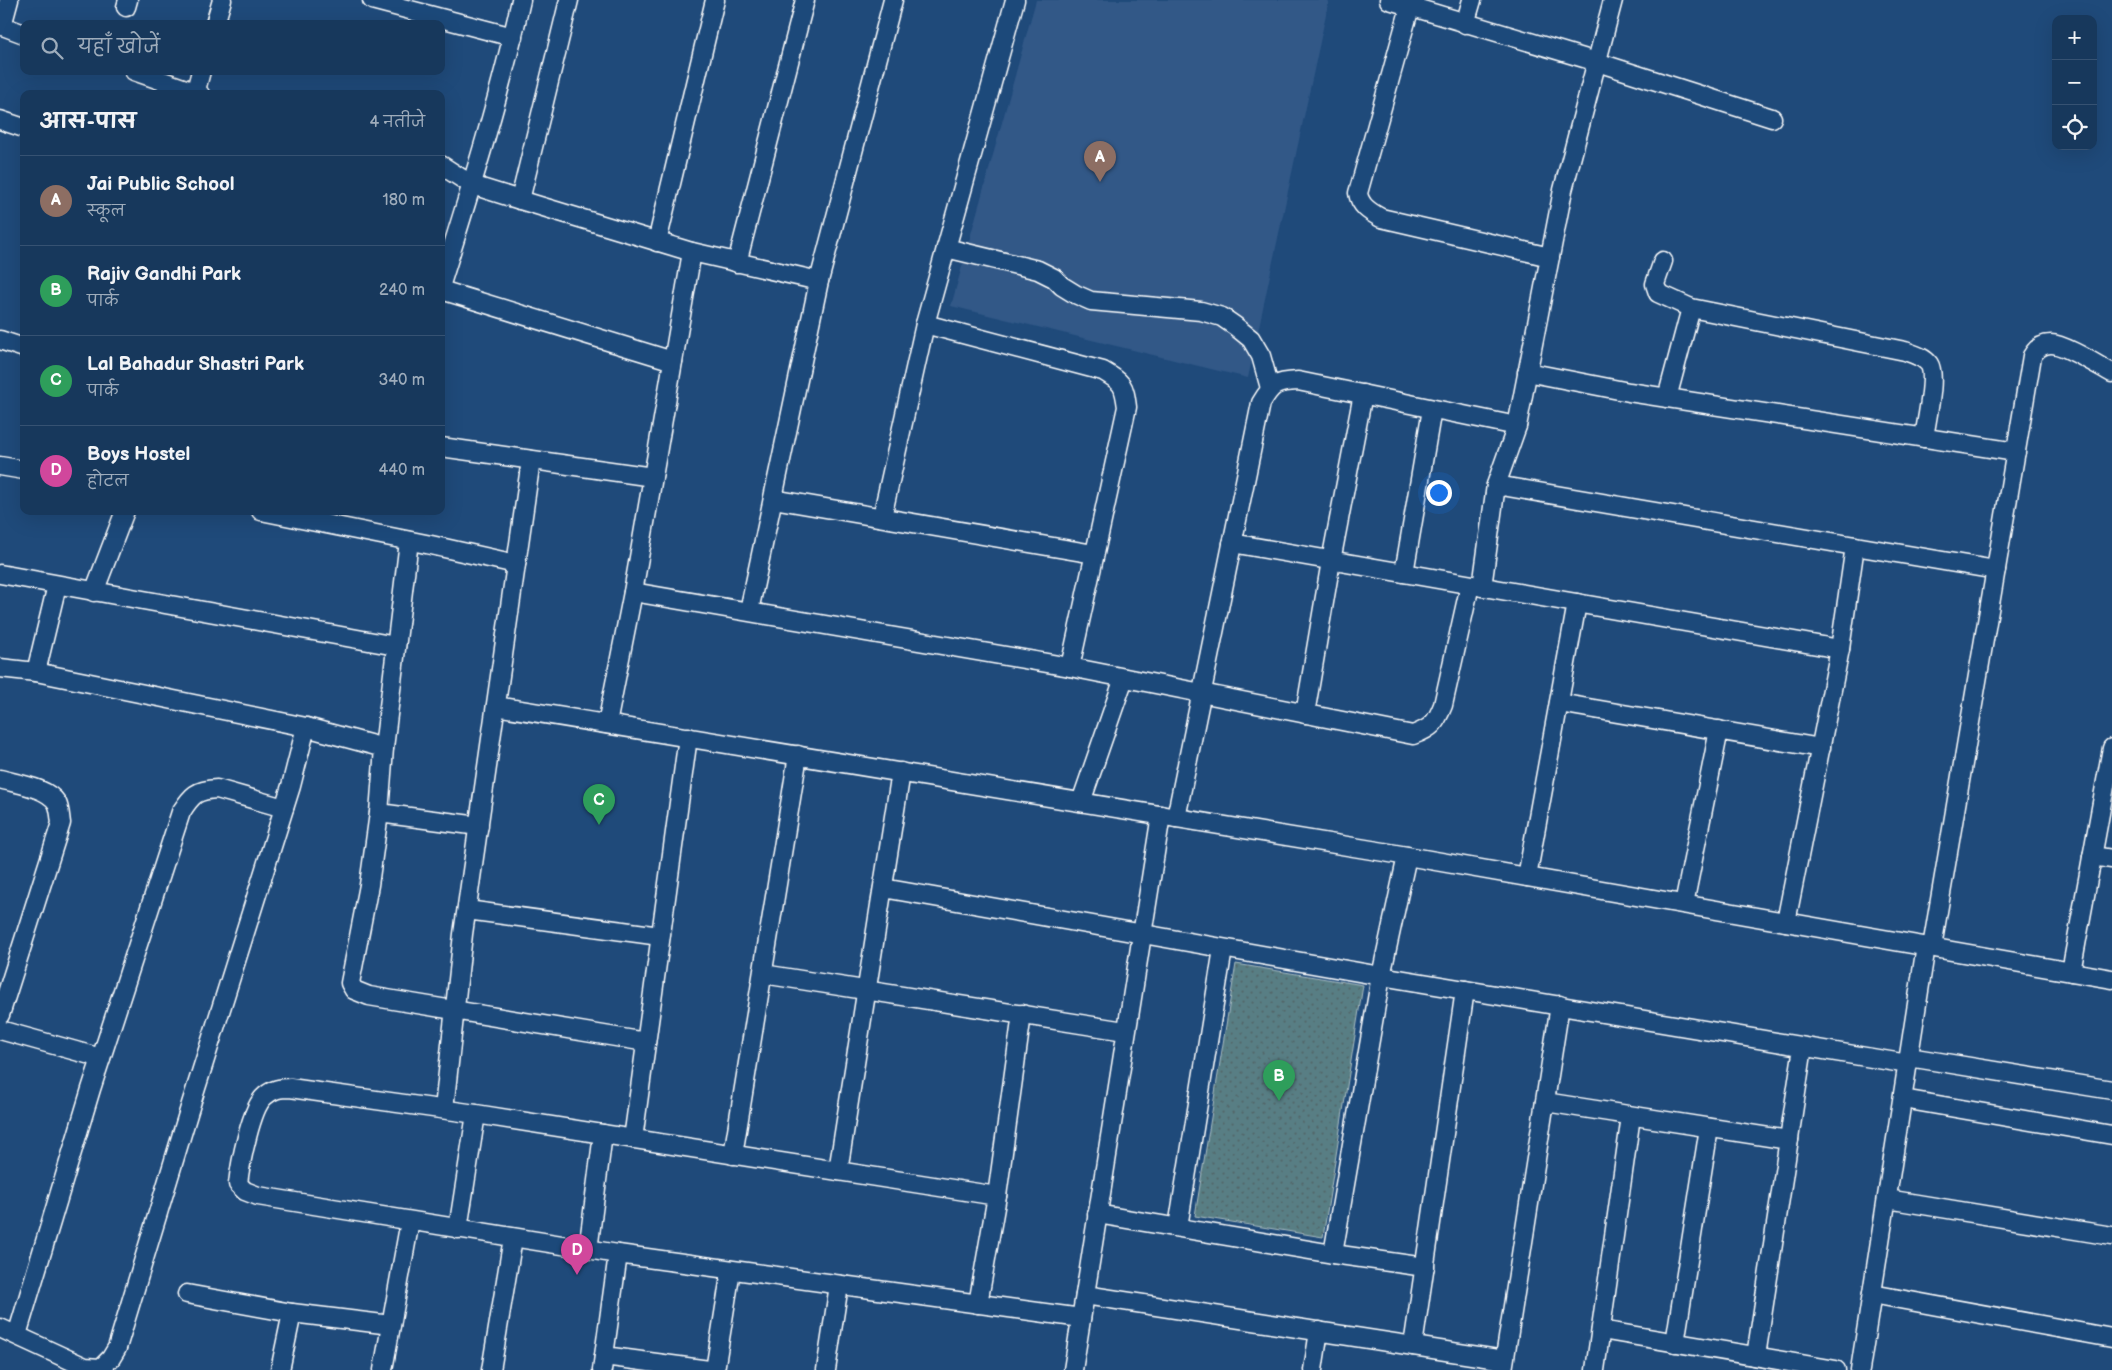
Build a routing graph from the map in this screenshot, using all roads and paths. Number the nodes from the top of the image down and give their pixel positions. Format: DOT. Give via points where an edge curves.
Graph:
graph roads {
  1 [pos="9,0"];
  2 [pos="222,0"];
  3 [pos="372,0"];
  4 [pos="521,0"];
  5 [pos="569,0"];
  6 [pos="715,0"];
  7 [pos="806,0"];
  8 [pos="893,0"];
  9 [pos="1015,0"];
  10 [pos="1389,0"];
  11 [pos="1472,0"];
  12 [pos="1613,0"];
  13 [pos="1410,7"];
  14 [pos="216,20"];
  15 [pos="1465,24"];
  16 [pos="1,25"];
  17 [pos="20,32"];
  18 [pos="513,36"];
  19 [pos="1597,62"];
  20 [pos="145,75"];
  21 [pos="200,75"];
  22 [pos="188,90"];
  23 [pos="198,90"];
  24 [pos="1772,118"];
  25 [pos="0,120"];
  26 [pos="20,127"];
  27 [pos="445,168"];
  28 [pos="472,185"];
  29 [pos="520,200"];
  30 [pos="658,242"];
  31 [pos="946,248"];
  32 [pos="692,252"];
  33 [pos="1550,257"];
  34 [pos="1663,261"];
  35 [pos="737,263"];
  36 [pos="445,271"];
  37 [pos="819,281"];
  38 [pos="445,291"];
  39 [pos="1691,308"];
  40 [pos="925,324"];
  41 [pos="0,340"];
  42 [pos="20,347"];
  43 [pos="673,361"];
  44 [pos="1527,372"];
  45 [pos="2112,373"];
  46 [pos="1270,388"];
  47 [pos="1363,394"];
  48 [pos="1667,398"];
  49 [pos="1432,409"];
  50 [pos="1517,426"];
  51 [pos="1924,438"];
  52 [pos="445,448"];
  53 [pos="2016,452"];
  54 [pos="532,460"];
  55 [pos="0,466"];
  56 [pos="20,469"];
  57 [pos="653,477"];
  58 [pos="1496,485"];
  59 [pos="773,499"];
  60 [pos="123,515"];
  61 [pos="298,515"];
  62 [pos="882,517"];
  63 [pos="326,518"];
  64 [pos="409,541"];
  65 [pos="1232,543"];
  66 [pos="1856,546"];
  67 [pos="1094,554"];
  68 [pos="1331,560"];
  69 [pos="516,564"];
  70 [pos="1996,570"];
  71 [pos="1404,573"];
  72 [pos="0,574"];
  73 [pos="57,585"];
  74 [pos="1476,586"];
  75 [pos="94,592"];
  76 [pos="633,592"];
  77 [pos="1577,603"];
  78 [pos="749,611"];
  79 [pos="396,646"];
  80 [pos="1840,649"];
  81 [pos="1070,667"];
  82 [pos="0,668"];
  83 [pos="36,672"];
  84 [pos="1124,678"];
  85 [pos="1201,694"];
  86 [pos="1559,703"];
  87 [pos="496,706"];
  88 [pos="1305,714"];
  89 [pos="608,724"];
  90 [pos="306,727"];
  91 [pos="1720,730"];
  92 [pos="688,737"];
  93 [pos="384,748"];
  94 [pos="1821,748"];
  95 [pos="2112,748"];
  96 [pos="798,755"];
  97 [pos="901,772"];
  98 [pos="0,779"];
  99 [pos="2108,797"];
  100 [pos="1081,802"];
  101 [pos="284,808"];
  102 [pos="379,813"];
  103 [pos="1168,816"];
  104 [pos="479,826"];
  105 [pos="1407,856"];
  106 [pos="2092,856"];
  107 [pos="2112,860"];
  108 [pos="1527,877"];
  109 [pos="883,888"];
  110 [pos="1684,904"];
  111 [pos="467,910"];
  112 [pos="1786,922"];
  113 [pos="1141,934"];
  114 [pos="660,936"];
  115 [pos="1929,947"];
  116 [pos="1223,948"];
  117 [pos="2071,972"];
  118 [pos="762,974"];
  119 [pos="1381,976"];
  120 [pos="2112,979"];
  121 [pos="867,989"];
  122 [pos="1465,990"];
  123 [pos="1560,1006"];
  124 [pos="455,1010"];
  125 [pos="1022,1014"];
  126 [pos="0,1015"];
  127 [pos="0,1030"];
  128 [pos="1126,1031"];
  129 [pos="646,1042"];
  130 [pos="1803,1047"];
  131 [pos="101,1058"];
  132 [pos="1909,1061"];
  133 [pos="2112,1090"];
  134 [pos="1903,1099"];
  135 [pos="1545,1102"];
  136 [pos="444,1109"];
  137 [pos="476,1114"];
  138 [pos="1631,1116"];
  139 [pos="1709,1128"];
  140 [pos="603,1134"];
  141 [pos="2112,1135"];
  142 [pos="633,1139"];
  143 [pos="1789,1140"];
  144 [pos="733,1155"];
  145 [pos="838,1171"];
  146 [pos="997,1196"];
  147 [pos="1887,1199"];
  148 [pos="1097,1214"];
  149 [pos="410,1221"];
  150 [pos="1178,1227"];
  151 [pos="458,1229"];
  152 [pos="2112,1236"];
  153 [pos="513,1238"];
  154 [pos="588,1250"];
  155 [pos="618,1254"];
  156 [pos="1333,1254"];
  157 [pos="1425,1267"];
  158 [pos="731,1270"];
  159 [pos="839,1284"];
  160 [pos="187,1294"];
  161 [pos="1872,1294"];
  162 [pos="1084,1295"];
  163 [pos="978,1304"];
  164 [pos="292,1313"];
  165 [pos="1081,1318"];
  166 [pos="391,1325"];
  167 [pos="0,1328"];
  168 [pos="1601,1330"];
  169 [pos="1319,1331"];
  170 [pos="17,1335"];
  171 [pos="2112,1338"];
  172 [pos="1675,1343"];
  173 [pos="1413,1346"];
  174 [pos="1756,1356"];
  175 [pos="603,1363"];
  176 [pos="1504,1365"];
  177 [pos="280,1370"];
  178 [pos="383,1370"];
  179 [pos="491,1370"];
  180 [pos="709,1370"];
  181 [pos="715,1370"];
  182 [pos="826,1370"];
  183 [pos="1073,1370"];
  184 [pos="1313,1370"];
  185 [pos="1595,1370"];
  186 [pos="1836,1370"];
  187 [pos="1860,1370"];
  1 -- 16 [label="street"];
  2 -- 14 [label="street"];
  3 -- 18 [label="street"];
  4 -- 18 [label="street"];
  5 -- 29 [label="street"];
  6 -- 30 [label="street"];
  7 -- 35 [label="street"];
  8 -- 37 [label="street"];
  9 -- 31 [label="street"];
  10 -- 13 [label="street"];
  11 -- 15 [label="street"];
  12 -- 19 [label="street"];
  13 -- 15 [label="street"];
  13 -- 33 [label="street" via="1358,193 1360,201 1369,212 1381,218"];
  15 -- 19 [label="street"];
  16 -- 17 [label="street"];
  18 -- 28 [label="street"];
  19 -- 24 [label="street"];
  19 -- 33 [label="street" via="1563,190"];
  20 -- 22 [label="street"];
  21 -- 23 [label="street"];
  25 -- 26 [label="street"];
  27 -- 28 [label="street"];
  28 -- 29 [label="street"];
  28 -- 36 [label="street"];
  29 -- 30 [label="street"];
  30 -- 32 [label="street"];
  31 -- 40 [label="street"];
  31 -- 46 [label="street" via="1038,270 1091,301 1202,311 1222,317 1250,339 1260,356"];
  32 -- 35 [label="street"];
  32 -- 43 [label="street"];
  33 -- 44 [label="street"];
  34 -- 39 [label="street" via="1655,284 1658,293"];
  35 -- 37 [label="street"];
  37 -- 59 [label="street"];
  38 -- 43 [label="street"];
  39 -- 48 [label="street"];
  39 -- 51 [label="street" via="1922,357 1930,364 1932,377"];
  40 -- 62 [label="street"];
  40 -- 67 [label="street" via="1103,371 1124,387 1127,407"];
  41 -- 42 [label="street"];
  43 -- 57 [label="street"];
  44 -- 48 [label="street"];
  44 -- 50 [label="street"];
  45 -- 53 [label="street" via="2065,348 2051,344 2038,348 2032,356"];
  46 -- 47 [label="street" via="1281,382 1298,381"];
  46 -- 65 [label="street" via="1261,403"];
  47 -- 49 [label="street"];
  47 -- 68 [label="street"];
  48 -- 51 [label="street"];
  49 -- 50 [label="street"];
  49 -- 71 [label="street"];
  50 -- 58 [label="street"];
  51 -- 53 [label="street"];
  52 -- 54 [label="street"];
  53 -- 70 [label="street"];
  54 -- 57 [label="street"];
  54 -- 69 [label="street"];
  55 -- 56 [label="street"];
  57 -- 76 [label="street"];
  58 -- 66 [label="street"];
  58 -- 74 [label="street"];
  59 -- 62 [label="street"];
  59 -- 78 [label="street"];
  60 -- 75 [label="street"];
  61 -- 63 [label="street"];
  62 -- 67 [label="street"];
  63 -- 64 [label="street"];
  64 -- 69 [label="street"];
  64 -- 79 [label="street"];
  65 -- 68 [label="street"];
  65 -- 85 [label="street"];
  66 -- 70 [label="street"];
  66 -- 80 [label="street"];
  67 -- 81 [label="street"];
  68 -- 71 [label="street"];
  68 -- 88 [label="street"];
  69 -- 87 [label="street"];
  70 -- 115 [label="street"];
  71 -- 74 [label="street"];
  72 -- 73 [label="street"];
  73 -- 75 [label="street"];
  73 -- 83 [label="street"];
  74 -- 77 [label="street"];
  74 -- 88 [label="street" via="1438,720 1428,730 1413,735"];
  75 -- 79 [label="street"];
  76 -- 78 [label="street"];
  76 -- 89 [label="street"];
  77 -- 80 [label="street"];
  77 -- 86 [label="street"];
  78 -- 81 [label="street"];
  79 -- 93 [label="street"];
  80 -- 94 [label="street"];
  81 -- 84 [label="street"];
  82 -- 83 [label="street"];
  83 -- 90 [label="street"];
  84 -- 85 [label="street"];
  84 -- 100 [label="street"];
  85 -- 88 [label="street"];
  85 -- 103 [label="street"];
  86 -- 91 [label="street"];
  86 -- 108 [label="street"];
  87 -- 89 [label="street"];
  87 -- 104 [label="street"];
  89 -- 92 [label="street"];
  90 -- 93 [label="street"];
  90 -- 101 [label="street"];
  91 -- 94 [label="street"];
  91 -- 110 [label="street"];
  92 -- 96 [label="street"];
  92 -- 114 [label="street"];
  93 -- 102 [label="street"];
  94 -- 112 [label="street"];
  95 -- 99 [label="street"];
  96 -- 97 [label="street"];
  96 -- 118 [label="street"];
  97 -- 100 [label="street"];
  97 -- 109 [label="street"];
  98 -- 126 [label="street" via="40,790 52,797 59,806 61,823"];
  99 -- 106 [label="street"];
  100 -- 103 [label="street"];
  101 -- 131 [label="street" via="217,789 192,795 181,812"];
  101 -- 170 [label="street" via="117,1348 101,1368 84,1367"];
  102 -- 104 [label="street"];
  102 -- 124 [label="street" via="350,983 354,990 369,996"];
  103 -- 105 [label="street"];
  103 -- 113 [label="street"];
  104 -- 111 [label="street"];
  105 -- 108 [label="street"];
  105 -- 119 [label="street"];
  106 -- 107 [label="street"];
  106 -- 117 [label="street"];
  108 -- 110 [label="street"];
  109 -- 113 [label="street"];
  109 -- 121 [label="street"];
  110 -- 112 [label="street"];
  111 -- 114 [label="street"];
  111 -- 124 [label="street"];
  112 -- 115 [label="street"];
  113 -- 116 [label="street"];
  113 -- 128 [label="street"];
  114 -- 129 [label="street"];
  115 -- 117 [label="street"];
  115 -- 132 [label="street"];
  116 -- 119 [label="street"];
  116 -- 150 [label="street"];
  117 -- 120 [label="street"];
  118 -- 121 [label="street"];
  118 -- 144 [label="street"];
  119 -- 122 [label="street"];
  119 -- 156 [label="street"];
  121 -- 125 [label="street"];
  121 -- 145 [label="street"];
  122 -- 123 [label="street"];
  122 -- 157 [label="street"];
  123 -- 130 [label="street"];
  123 -- 135 [label="street"];
  124 -- 129 [label="street"];
  124 -- 136 [label="street"];
  125 -- 128 [label="street"];
  125 -- 146 [label="street"];
  127 -- 131 [label="street"];
  128 -- 148 [label="street"];
  129 -- 142 [label="street"];
  130 -- 132 [label="street"];
  130 -- 143 [label="street"];
  131 -- 170 [label="street"];
  132 -- 133 [label="street"];
  132 -- 134 [label="street"];
  134 -- 141 [label="street"];
  134 -- 147 [label="street"];
  135 -- 138 [label="street"];
  135 -- 176 [label="street"];
  136 -- 137 [label="street"];
  136 -- 149 [label="street" via="290,1088 276,1089 263,1097 254,1112 239,1175 238,1184 245,1192"];
  137 -- 140 [label="street"];
  137 -- 151 [label="street"];
  138 -- 139 [label="street"];
  138 -- 168 [label="street"];
  139 -- 143 [label="street"];
  139 -- 172 [label="street"];
  140 -- 142 [label="street"];
  140 -- 154 [label="street"];
  142 -- 144 [label="street"];
  143 -- 174 [label="street"];
  144 -- 145 [label="street"];
  145 -- 146 [label="street"];
  146 -- 163 [label="street"];
  147 -- 152 [label="street"];
  147 -- 161 [label="street"];
  148 -- 150 [label="street"];
  148 -- 162 [label="street"];
  149 -- 151 [label="street"];
  149 -- 166 [label="street"];
  150 -- 156 [label="street"];
  151 -- 153 [label="street"];
  153 -- 154 [label="street"];
  153 -- 179 [label="street"];
  154 -- 155 [label="street"];
  155 -- 158 [label="street"];
  155 -- 175 [label="street"];
  156 -- 157 [label="street"];
  157 -- 173 [label="street"];
  158 -- 159 [label="street"];
  158 -- 181 [label="street"];
  159 -- 163 [label="street"];
  159 -- 182 [label="street"];
  160 -- 164 [label="street"];
  161 -- 171 [label="street"];
  161 -- 187 [label="street"];
  162 -- 165 [label="street"];
  162 -- 169 [label="street"];
  163 -- 165 [label="street"];
  164 -- 166 [label="street"];
  164 -- 177 [label="street"];
  165 -- 183 [label="street"];
  166 -- 178 [label="street"];
  167 -- 170 [label="street"];
  168 -- 172 [label="street"];
  168 -- 185 [label="street"];
  169 -- 173 [label="street"];
  169 -- 184 [label="street"];
  172 -- 174 [label="street"];
  173 -- 176 [label="street"];
  174 -- 186 [label="street"];
  175 -- 180 [label="street"];
}
